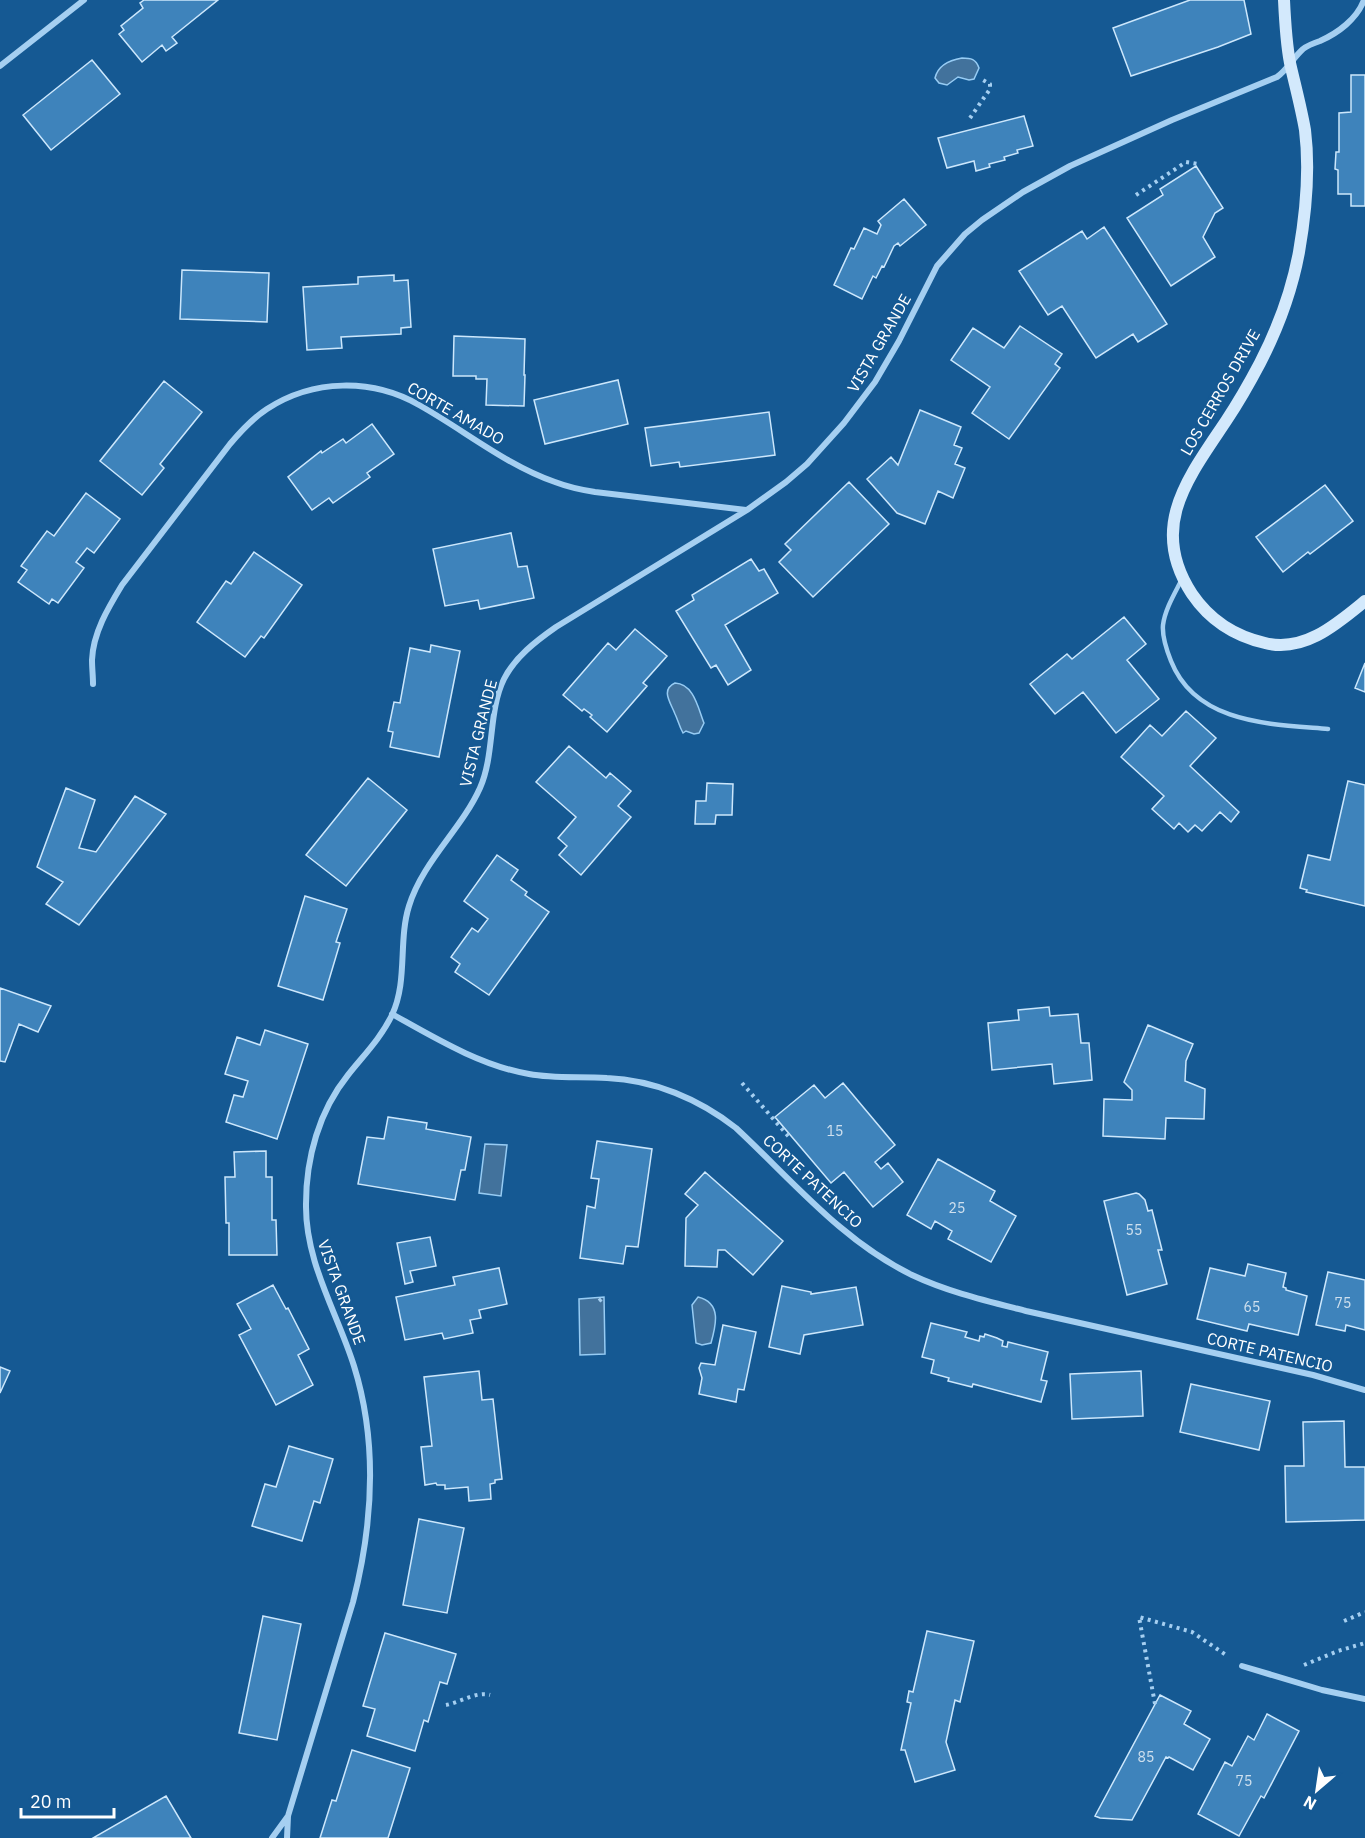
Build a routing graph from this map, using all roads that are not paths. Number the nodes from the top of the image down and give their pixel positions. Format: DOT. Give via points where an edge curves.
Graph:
graph roads {
  1 [pos="84,0"];
  2 [pos="1284,0"];
  3 [pos="1365,0"];
  4 [pos="1290,64"];
  5 [pos="0,66"];
  6 [pos="747,510"];
  7 [pos="1182,579"];
  8 [pos="1365,601"];
  9 [pos="93,684"];
  10 [pos="1328,729"];
  11 [pos="392,1014"];
  12 [pos="1365,1390"];
  13 [pos="1242,1666"];
  14 [pos="1365,1699"];
  15 [pos="288,1816"];
  16 [pos="272,1838"];
  17 [pos="287,1838"];
  1 -- 5 [label="street"];
  2 -- 4 [label="street, LOS CERROS DRIVE"];
  3 -- 4 [label="street, VISTA GRANDE" via="1347,23 1305,47"];
  4 -- 6 [label="street, VISTA GRANDE" via="1277,77 1070,166 982,220 937,266 886,364 844,423 786,483"];
  4 -- 7 [label="street, LOS CERROS DRIVE" via="1306,145 1306,198 1298,254 1286,302 1268,346 1192,474 1176,509 1172,545"];
  6 -- 9 [label="street, CORTE AMADO" via="575,488 510,460 401,396 363,386 314,388 290,396 248,425 122,585 97,634"];
  6 -- 11 [label="street, VISTA GRANDE" via="556,627 516,661 498,696 481,786 414,890"];
  7 -- 8 [label="street, LOS CERROS DRIVE" via="1220,624 1270,645 1292,644 1317,636"];
  7 -- 10 [label="lane" via="1163,626 1172,665 1194,696 1227,714"];
  11 -- 12 [label="street, CORTE PATENCIO" via="453,1047 510,1069 545,1076 643,1082 693,1101 736,1128 847,1234 932,1284 1026,1311"];
  11 -- 15 [label="street, VISTA GRANDE" via="329,1104 316,1134 307,1181 309,1246 361,1394 369,1450 370,1502 353,1602"];
  13 -- 14 [label="street"];
  15 -- 16 [label="street, VISTA GRANDE"];
  15 -- 17 [label="street, VISTA GRANDE"];
}
